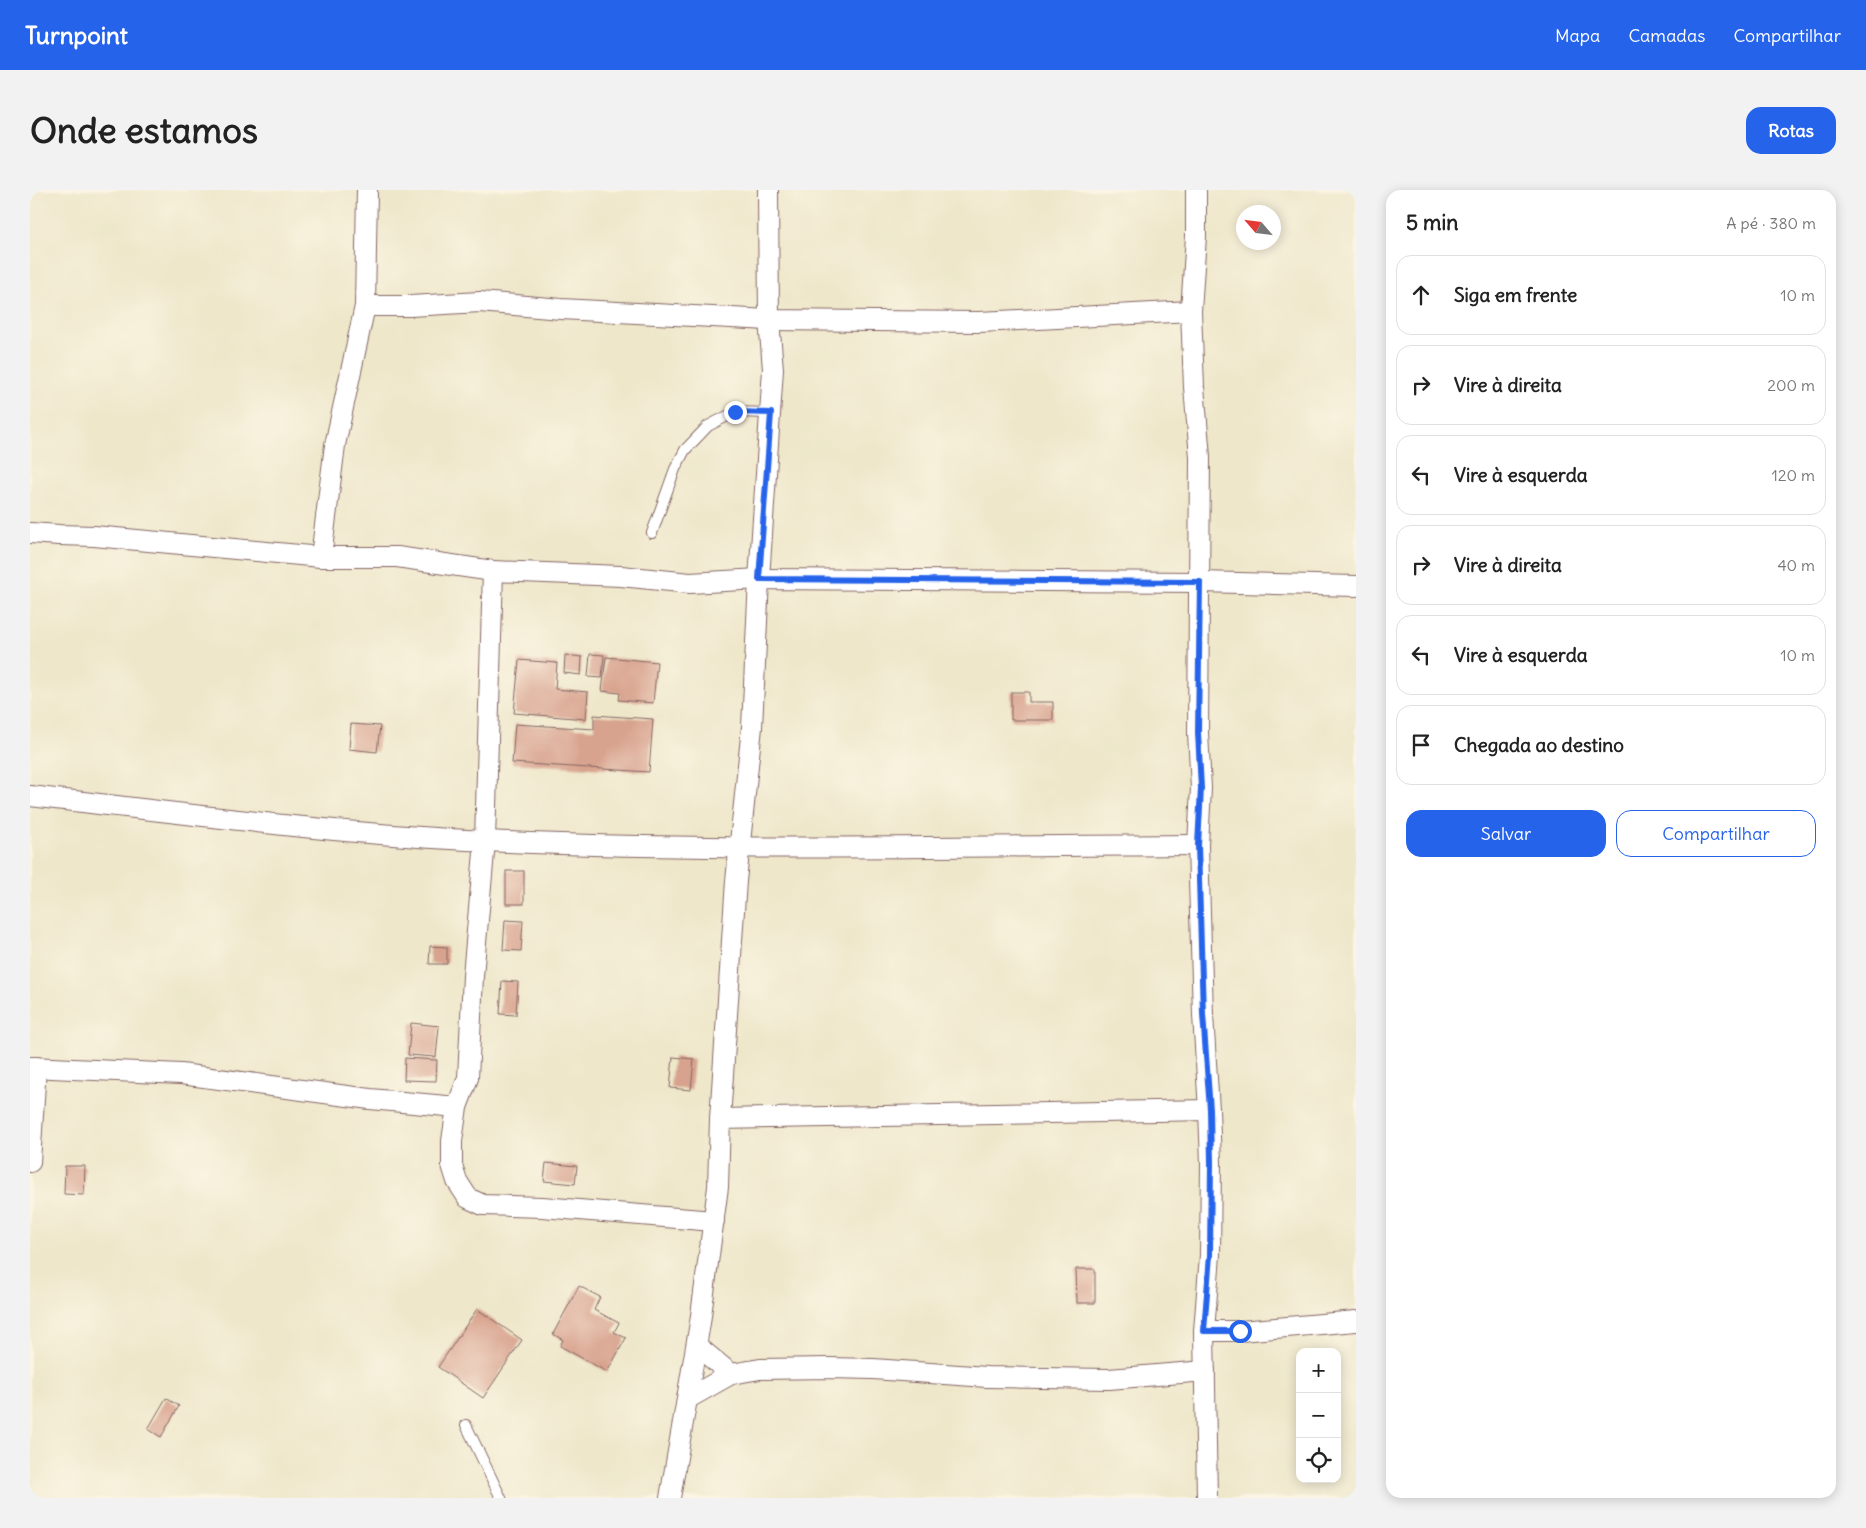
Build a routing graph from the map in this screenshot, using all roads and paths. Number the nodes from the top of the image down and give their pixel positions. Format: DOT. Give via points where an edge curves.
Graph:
graph roads {
  1 [pos="367,190"];
  2 [pos="768,190"];
  3 [pos="1196,190"];
  4 [pos="364,306"];
  5 [pos="1191,311"];
  6 [pos="769,320"];
  7 [pos="771,413"];
  8 [pos="30,533"];
  9 [pos="652,534"];
  10 [pos="321,556"];
  11 [pos="493,571"];
  12 [pos="759,579"];
  13 [pos="1200,582"];
  14 [pos="1356,586"];
  15 [pos="30,796"];
  16 [pos="485,841"];
  17 [pos="1198,845"];
  18 [pos="740,847"];
  19 [pos="33,1067"];
  20 [pos="457,1107"];
  21 [pos="1210,1110"];
  22 [pos="720,1119"];
  23 [pos="30,1162"];
  24 [pos="714,1221"];
  25 [pos="1356,1321"];
  26 [pos="1204,1331"];
  27 [pos="697,1346"];
  28 [pos="1205,1371"];
  29 [pos="731,1374"];
  30 [pos="687,1399"];
  31 [pos="466,1424"];
  32 [pos="501,1498"];
  33 [pos="670,1498"];
  34 [pos="1207,1498"];
  1 -- 4 [label="street"];
  2 -- 6 [label="street"];
  3 -- 5 [label="street"];
  4 -- 6 [label="street" via="480,302"];
  4 -- 10 [label="street" via="335,445"];
  5 -- 6 [label="street" via="979,322"];
  5 -- 13 [label="street" via="1200,457"];
  6 -- 7 [label="street" via="773,369"];
  7 -- 9 [label="lane" via="735,412 708,426 685,450 675,469"];
  7 -- 12 [label="street"];
  8 -- 10 [label="street"];
  10 -- 11 [label="street" via="397,557"];
  11 -- 12 [label="street" via="621,576 690,583"];
  11 -- 16 [label="street"];
  12 -- 13 [label="street"];
  12 -- 18 [label="street" via="752,727"];
  13 -- 14 [label="street"];
  13 -- 17 [label="street" via="1198,733 1201,788"];
  15 -- 16 [label="street" via="333,829"];
  16 -- 18 [label="street"];
  16 -- 20 [label="street" via="468,1078"];
  17 -- 18 [label="street"];
  17 -- 21 [label="street" via="1203,1014"];
  18 -- 22 [label="street"];
  19 -- 20 [label="street" via="181,1074"];
  19 -- 23 [label="street"];
  20 -- 24 [label="street" via="452,1165 468,1198 482,1205"];
  21 -- 22 [label="street"];
  21 -- 26 [label="street" via="1210,1255"];
  22 -- 24 [label="street"];
  24 -- 27 [label="street"];
  25 -- 26 [label="street"];
  26 -- 28 [label="street"];
  27 -- 29 [label="street"];
  27 -- 30 [label="street"];
  28 -- 29 [label="street" via="1109,1379 829,1368"];
  28 -- 34 [label="street"];
  29 -- 30 [label="street"];
  30 -- 33 [label="street"];
  31 -- 32 [label="lane"];
}
